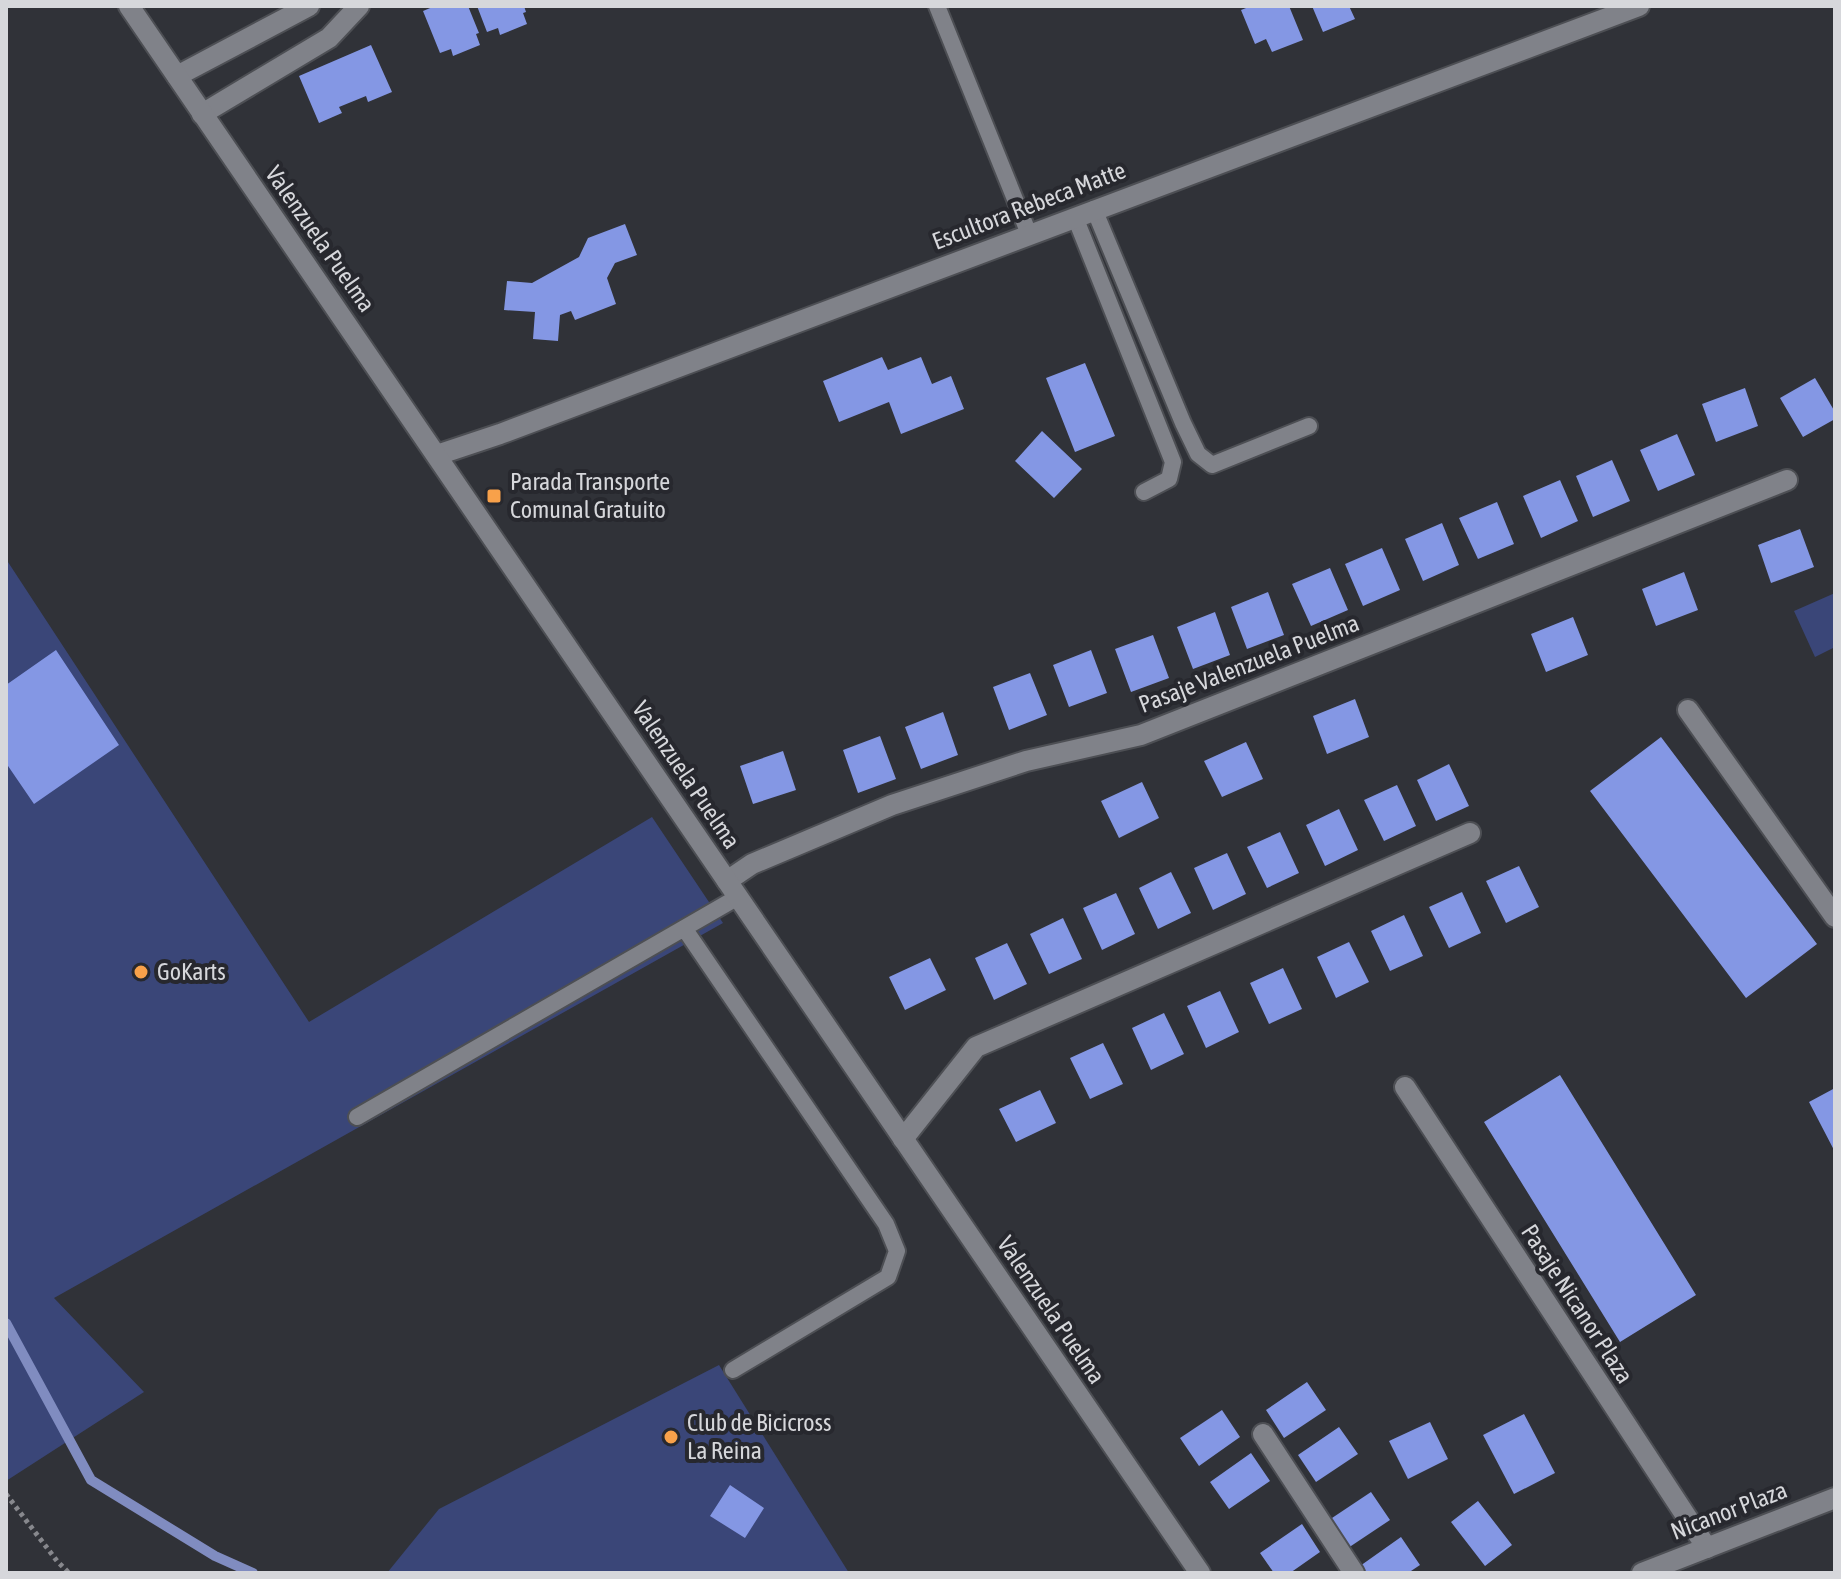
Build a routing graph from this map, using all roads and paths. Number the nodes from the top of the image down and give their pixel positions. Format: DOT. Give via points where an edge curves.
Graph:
graph roads {
  1 [pos="129,6"];
  2 [pos="309,6"];
  3 [pos="359,6"];
  4 [pos="937,6"];
  5 [pos="1639,6"];
  6 [pos="177,76"];
  7 [pos="202,114"];
  8 [pos="1084,213"];
  9 [pos="1029,234"];
  10 [pos="1309,426"];
  11 [pos="437,455"];
  12 [pos="1787,480"];
  13 [pos="1144,492"];
  14 [pos="1688,710"];
  15 [pos="1470,833"];
  16 [pos="732,889"];
  17 [pos="1835,917"];
  18 [pos="684,928"];
  19 [pos="1405,1087"];
  20 [pos="357,1117"];
  21 [pos="903,1139"];
  22 [pos="733,1370"];
  23 [pos="1263,1434"];
  24 [pos="6,1494"];
  25 [pos="1835,1498"];
  26 [pos="1707,1548"];
  27 [pos="69,1573"];
  28 [pos="1200,1573"];
  29 [pos="1354,1573"];
  30 [pos="1642,1573"];
  1 -- 6 [label="street, Valenzuela Puelma"];
  2 -- 6 [label="street"];
  3 -- 7 [label="street" via="329,38"];
  4 -- 9 [label="lane"];
  5 -- 8 [label="street, Escultora Rebeca Matte"];
  6 -- 7 [label="street, Valenzuela Puelma"];
  7 -- 11 [label="street, Valenzuela Puelma"];
  8 -- 9 [label="street, Escultora Rebeca Matte"];
  8 -- 10 [label="lane" via="1198,454 1212,465"];
  8 -- 13 [label="lane" via="1173,462 1169,479"];
  9 -- 11 [label="street, Escultora Rebeca Matte"];
  11 -- 16 [label="street, Valenzuela Puelma"];
  12 -- 16 [label="street, Pasaje Valenzuela Puelma" via="1141,735 1026,761 892,805 752,864"];
  14 -- 17 [label="street"];
  15 -- 21 [label="street" via="976,1047"];
  16 -- 18 [label="lane"];
  16 -- 21 [label="street, Valenzuela Puelma"];
  18 -- 20 [label="lane"];
  18 -- 22 [label="lane" via="886,1224 897,1251 888,1277"];
  19 -- 26 [label="street, Pasaje Nicanor Plaza"];
  21 -- 28 [label="street, Valenzuela Puelma"];
  23 -- 29 [label="street"];
  24 -- 27 [label="path"];
  25 -- 26 [label="street, Nicanor Plaza"];
  26 -- 30 [label="street, Nicanor Plaza"];
}
